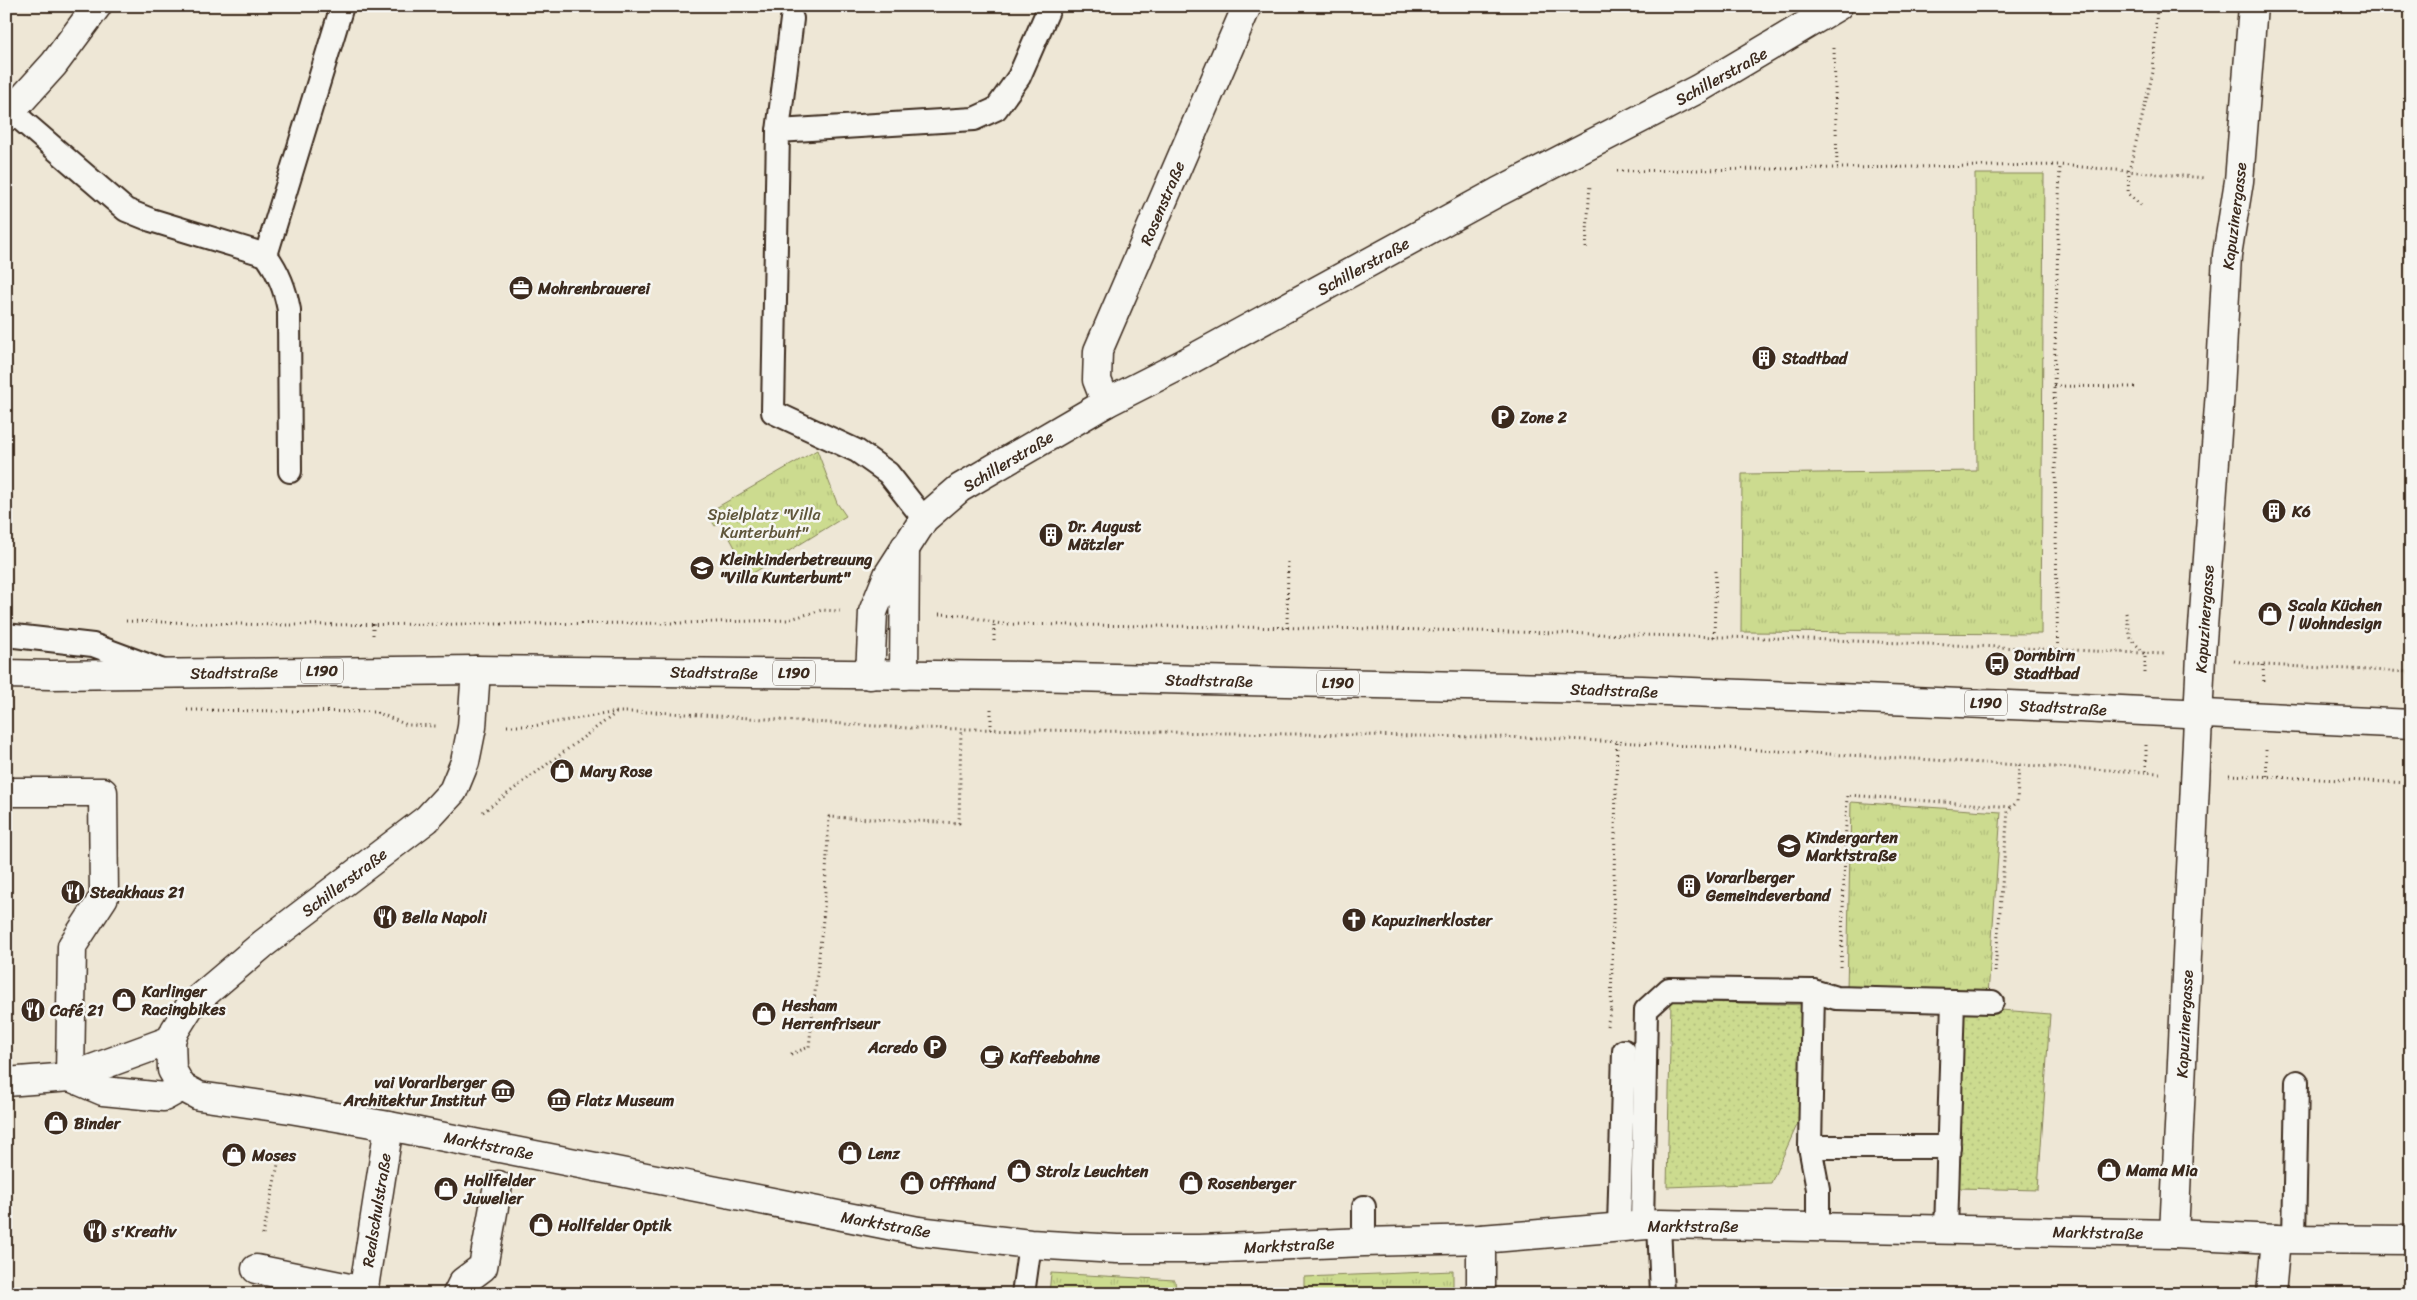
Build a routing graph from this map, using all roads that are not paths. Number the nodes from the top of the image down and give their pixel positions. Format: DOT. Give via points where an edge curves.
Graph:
graph roads {
  1 [pos="97,6"];
  2 [pos="342,6"];
  3 [pos="1050,6"];
  4 [pos="1247,6"];
  5 [pos="2253,6"];
  6 [pos="1836,8"];
  7 [pos="792,19"];
  8 [pos="9,114"];
  9 [pos="778,131"];
  10 [pos="266,255"];
  11 [pos="1106,403"];
  12 [pos="290,471"];
  13 [pos="924,519"];
  14 [pos="905,547"];
  15 [pos="6,635"];
  16 [pos="476,670"];
  17 [pos="169,673"];
  18 [pos="6,674"];
  19 [pos="870,675"];
  20 [pos="904,675"];
  21 [pos="2200,713"];
  22 [pos="2411,724"];
  23 [pos="6,792"];
  24 [pos="1813,991"];
  25 [pos="1954,1001"];
  26 [pos="1992,1002"];
  27 [pos="171,1040"];
  28 [pos="1624,1051"];
  29 [pos="70,1077"];
  30 [pos="177,1079"];
  31 [pos="6,1082"];
  32 [pos="2297,1082"];
  33 [pos="389,1126"];
  34 [pos="1810,1147"];
  35 [pos="1949,1147"];
  36 [pos="498,1185"];
  37 [pos="1364,1208"];
  38 [pos="1640,1225"];
  39 [pos="1818,1227"];
  40 [pos="1946,1230"];
  41 [pos="2174,1234"];
  42 [pos="1481,1239"];
  43 [pos="2285,1239"];
  44 [pos="2411,1240"];
  45 [pos="1364,1242"];
  46 [pos="1030,1244"];
  47 [pos="256,1269"];
  48 [pos="363,1292"];
  49 [pos="457,1294"];
  50 [pos="1023,1294"];
  51 [pos="1482,1294"];
  52 [pos="1662,1294"];
  53 [pos="2271,1294"];
  1 -- 8 [label="street" via="54,64"];
  2 -- 10 [label="lane"];
  3 -- 9 [label="lane" via="1019,77 996,109 974,119"];
  4 -- 11 [label="street, Rosenstraße" via="1098,351 1097,380"];
  5 -- 21 [label="street, Kapuzinergasse" via="2239,181 2227,255"];
  6 -- 11 [label="street, Schillerstraße" via="1698,90 1498,192 1190,361"];
  7 -- 9 [label="lane"];
  8 -- 10 [label="lane" via="126,210"];
  9 -- 13 [label="lane" via="773,412 857,451 888,473"];
  10 -- 12 [label="lane" via="278,271 289,310"];
  11 -- 13 [label="street, Schillerstraße" via="960,488"];
  13 -- 14 [label="street, Schillerstraße"];
  14 -- 19 [label="street, Schillerstraße" via="888,575 873,612"];
  14 -- 20 [label="street"];
  15 -- 17 [label="lane" via="93,645"];
  16 -- 17 [label="street, Stadtstraße / L190"];
  16 -- 19 [label="street, Stadtstraße / L190"];
  16 -- 27 [label="street, Schillerstraße" via="472,727 465,762 453,790 427,819 212,986 190,1006"];
  17 -- 18 [label="street, Stadtstraße / L190"];
  19 -- 20 [label="street, Stadtstraße / L190"];
  20 -- 21 [label="street, Stadtstraße / L190" via="1642,690"];
  21 -- 22 [label="street, Stadtstraße / L190"];
  21 -- 41 [label="street, Kapuzinergasse"];
  23 -- 29 [label="street" via="103,792 104,898 72,946"];
  24 -- 25 [label="lane" via="1840,998"];
  24 -- 34 [label="lane"];
  24 -- 38 [label="lane" via="1669,989 1646,1010"];
  25 -- 26 [label="lane"];
  25 -- 35 [label="lane"];
  27 -- 29 [label="street"];
  27 -- 30 [label="street, Schillerstraße"];
  28 -- 38 [label="lane"];
  29 -- 30 [label="street" via="103,1091 164,1097"];
  29 -- 31 [label="street"];
  30 -- 33 [label="street, Marktstraße" via="199,1096"];
  32 -- 43 [label="lane"];
  33 -- 46 [label="street, Marktstraße" via="909,1229"];
  33 -- 48 [label="street, Realschulstraße"];
  34 -- 35 [label="lane"];
  34 -- 39 [label="lane" via="1818,1189"];
  35 -- 40 [label="lane"];
  36 -- 49 [label="street" via="483,1267 463,1282"];
  37 -- 45 [label="lane"];
  38 -- 39 [label="street, Marktstraße"];
  38 -- 42 [label="street, Marktstraße"];
  38 -- 52 [label="lane"];
  39 -- 40 [label="street, Marktstraße"];
  40 -- 41 [label="street, Marktstraße"];
  41 -- 43 [label="street, Marktstraße"];
  42 -- 45 [label="street, Marktstraße"];
  42 -- 51 [label="street"];
  43 -- 44 [label="street, Marktstraße"];
  43 -- 53 [label="street"];
  45 -- 46 [label="street, Marktstraße" via="1200,1250"];
  46 -- 50 [label="lane"];
  47 -- 48 [label="street"];
}
